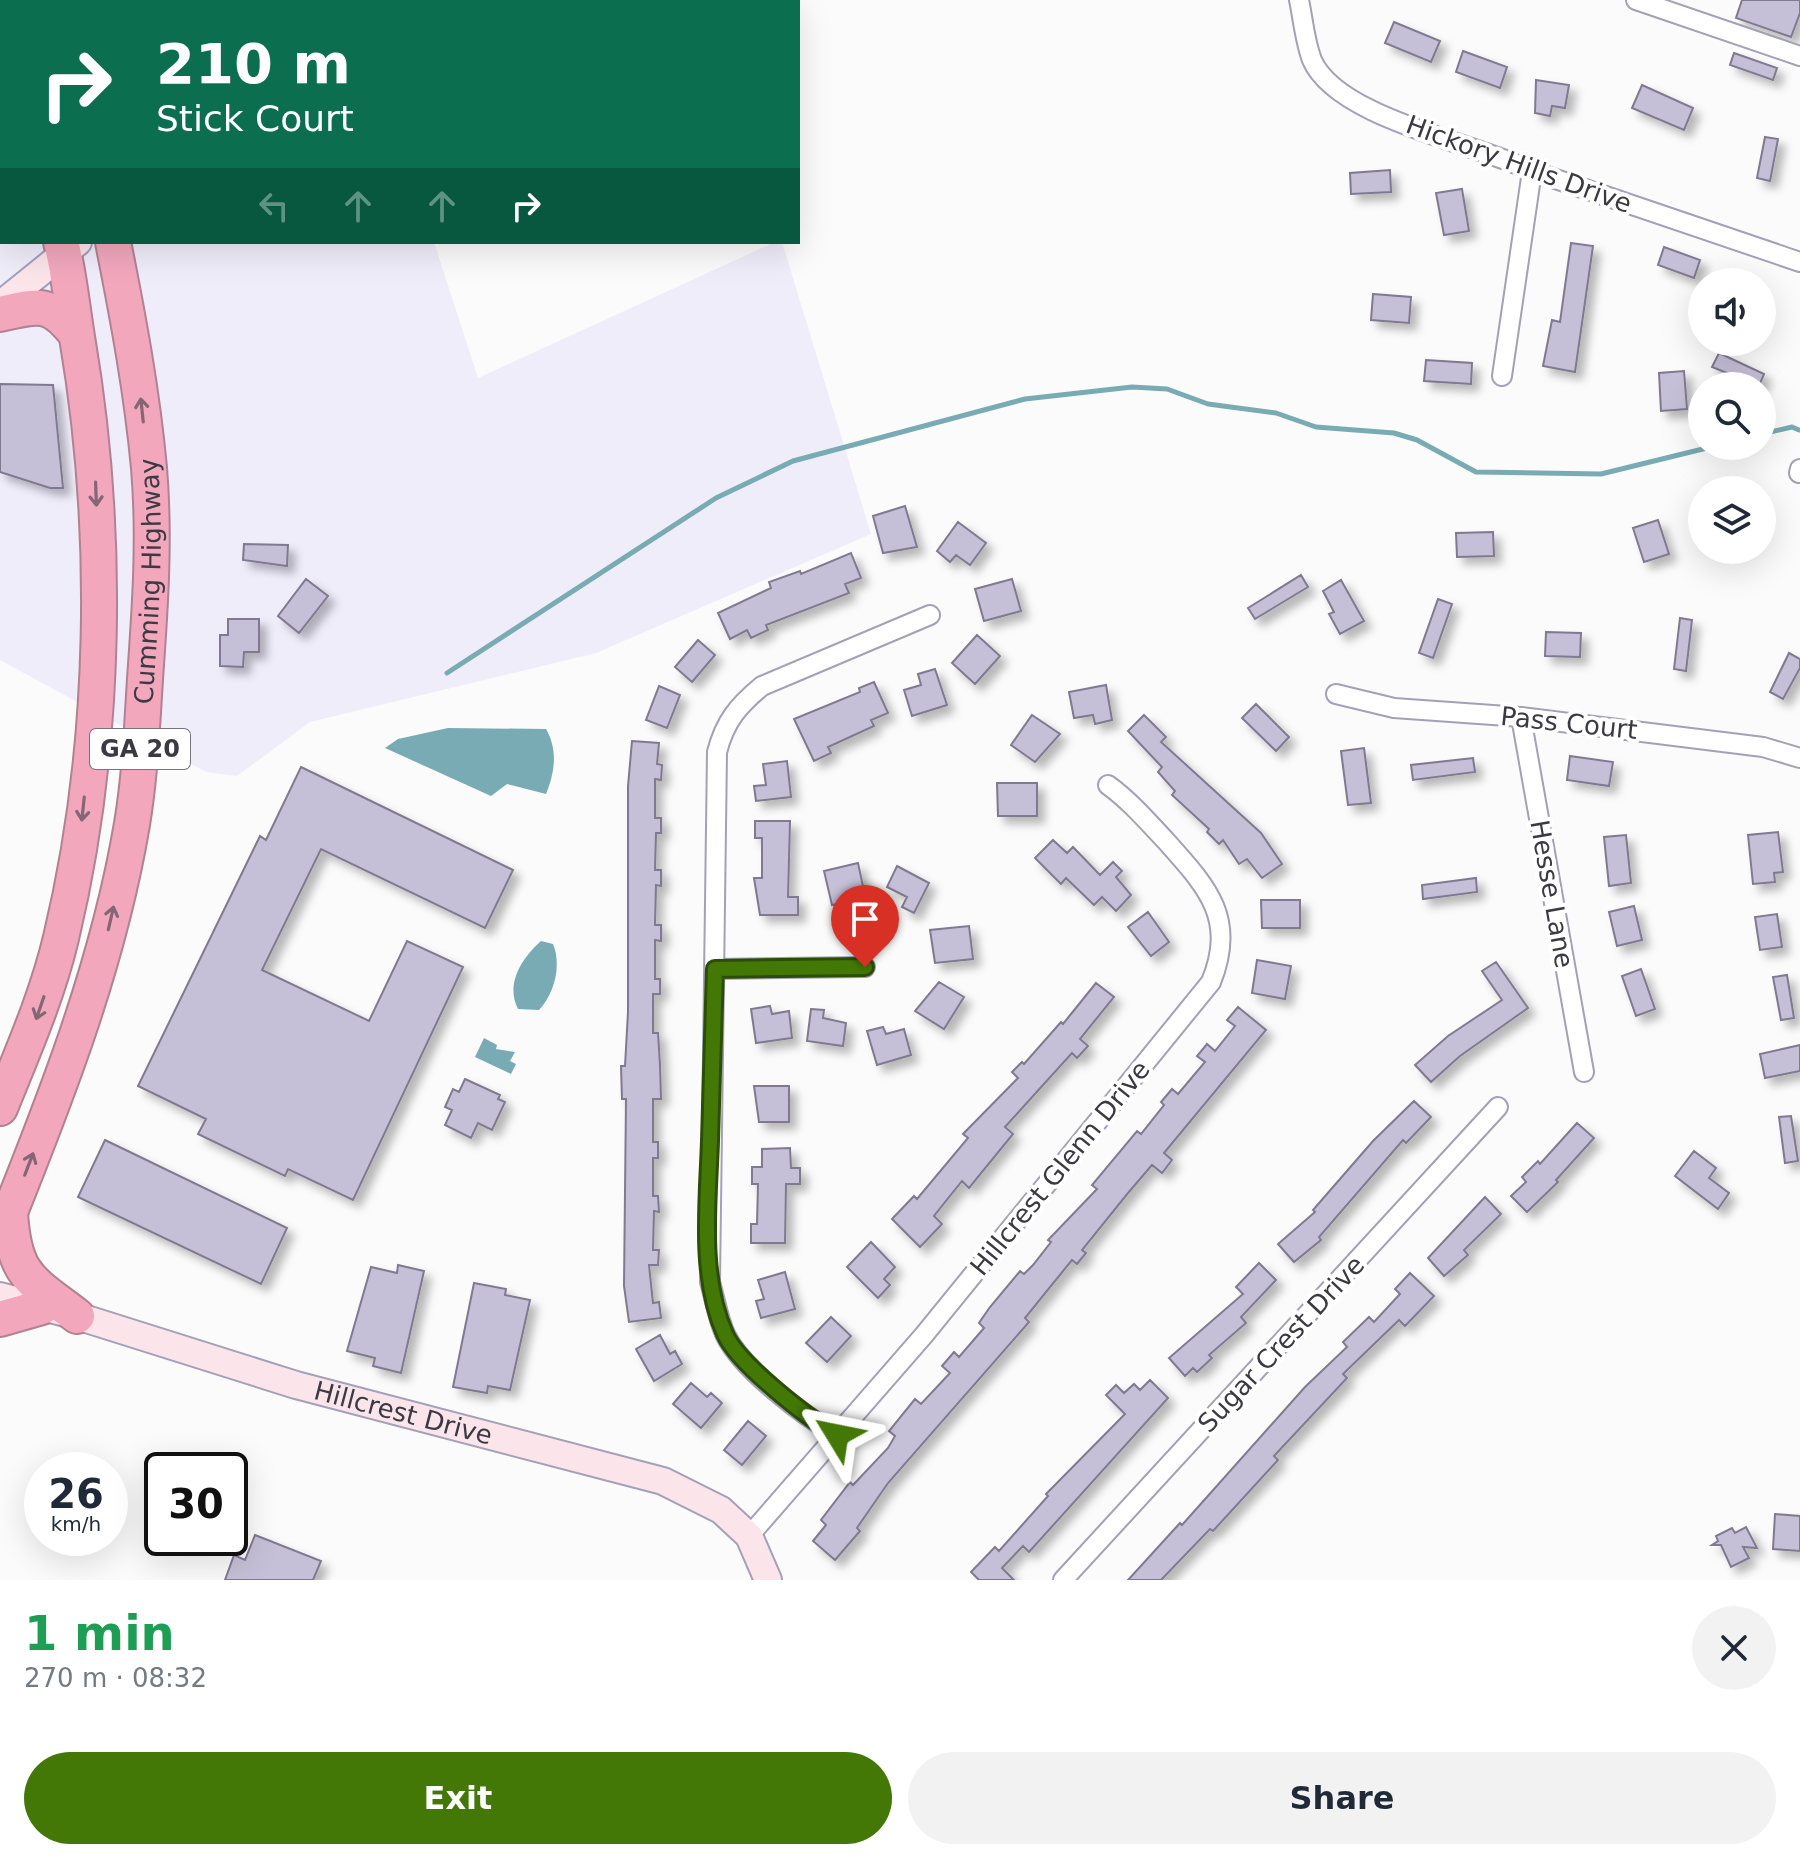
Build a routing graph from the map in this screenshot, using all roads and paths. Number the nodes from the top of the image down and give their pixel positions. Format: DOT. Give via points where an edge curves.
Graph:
graph roads {
  1 [pos="1299,0"];
  2 [pos="1636,0"];
  3 [pos="1800,56"];
  4 [pos="1532,171"];
  5 [pos="113,244"];
  6 [pos="67,245"];
  7 [pos="1800,262"];
  8 [pos="0,305"];
  9 [pos="0,314"];
  10 [pos="76,334"];
  11 [pos="1502,376"];
  12 [pos="930,615"];
  13 [pos="1336,694"];
  14 [pos="1521,717"];
  15 [pos="1800,758"];
  16 [pos="1108,785"];
  17 [pos="865,967"];
  18 [pos="715,969"];
  19 [pos="1584,1072"];
  20 [pos="1498,1107"];
  21 [pos="0,1108"];
  22 [pos="5,1225"];
  23 [pos="0,1296"];
  24 [pos="42,1307"];
  25 [pos="77,1316"];
  26 [pos="0,1319"];
  27 [pos="837,1435"];
  28 [pos="749,1536"];
  29 [pos="768,1580"];
  30 [pos="1063,1580"];
  1 -- 4 [label="street, Hickory Hills Drive" via="1312,59 1324,80 1343,96"];
  2 -- 3 [label="street"];
  4 -- 7 [label="street, Hickory Hills Drive"];
  4 -- 11 [label="street"];
  22 -- 5 [label="highway, Cumming Highway / GA 20, one-way" via="76,1042 132,824 153,573 149,470 136,356"];
  6 -- 8 [label="street"];
  6 -- 10 [label="highway, Cumming Highway / GA 20"];
  9 -- 10 [label="highway" via="47,307"];
  10 -- 21 [label="highway, Cumming Highway / GA 20, one-way" via="96,482 100,591 94,706 79,851 61,939"];
  12 -- 18 [label="street" via="762,686 723,726 717,752"];
  13 -- 14 [label="street, Pass Court" via="1394,708"];
  14 -- 15 [label="street, Pass Court" via="1763,747"];
  14 -- 19 [label="street, Hesse Lane"];
  16 -- 27 [label="street, Hillcrest Glenn Drive" via="1129,800 1206,886 1221,925 1220,959 1211,982"];
  17 -- 18 [label="street"];
  18 -- 27 [label="street" via="710,1282 724,1334 737,1355"];
  20 -- 30 [label="street, Sugar Crest Drive"];
  22 -- 25 [label="highway" via="23,1271"];
  23 -- 24 [label="street, Hillcrest Drive"];
  24 -- 25 [label="street, Hillcrest Drive"];
  24 -- 26 [label="highway"];
  25 -- 28 [label="street, Hillcrest Drive" via="296,1385 663,1481 721,1510"];
  27 -- 28 [label="street, Hillcrest Glenn Drive"];
  28 -- 29 [label="street, Hillcrest Drive"];
}
